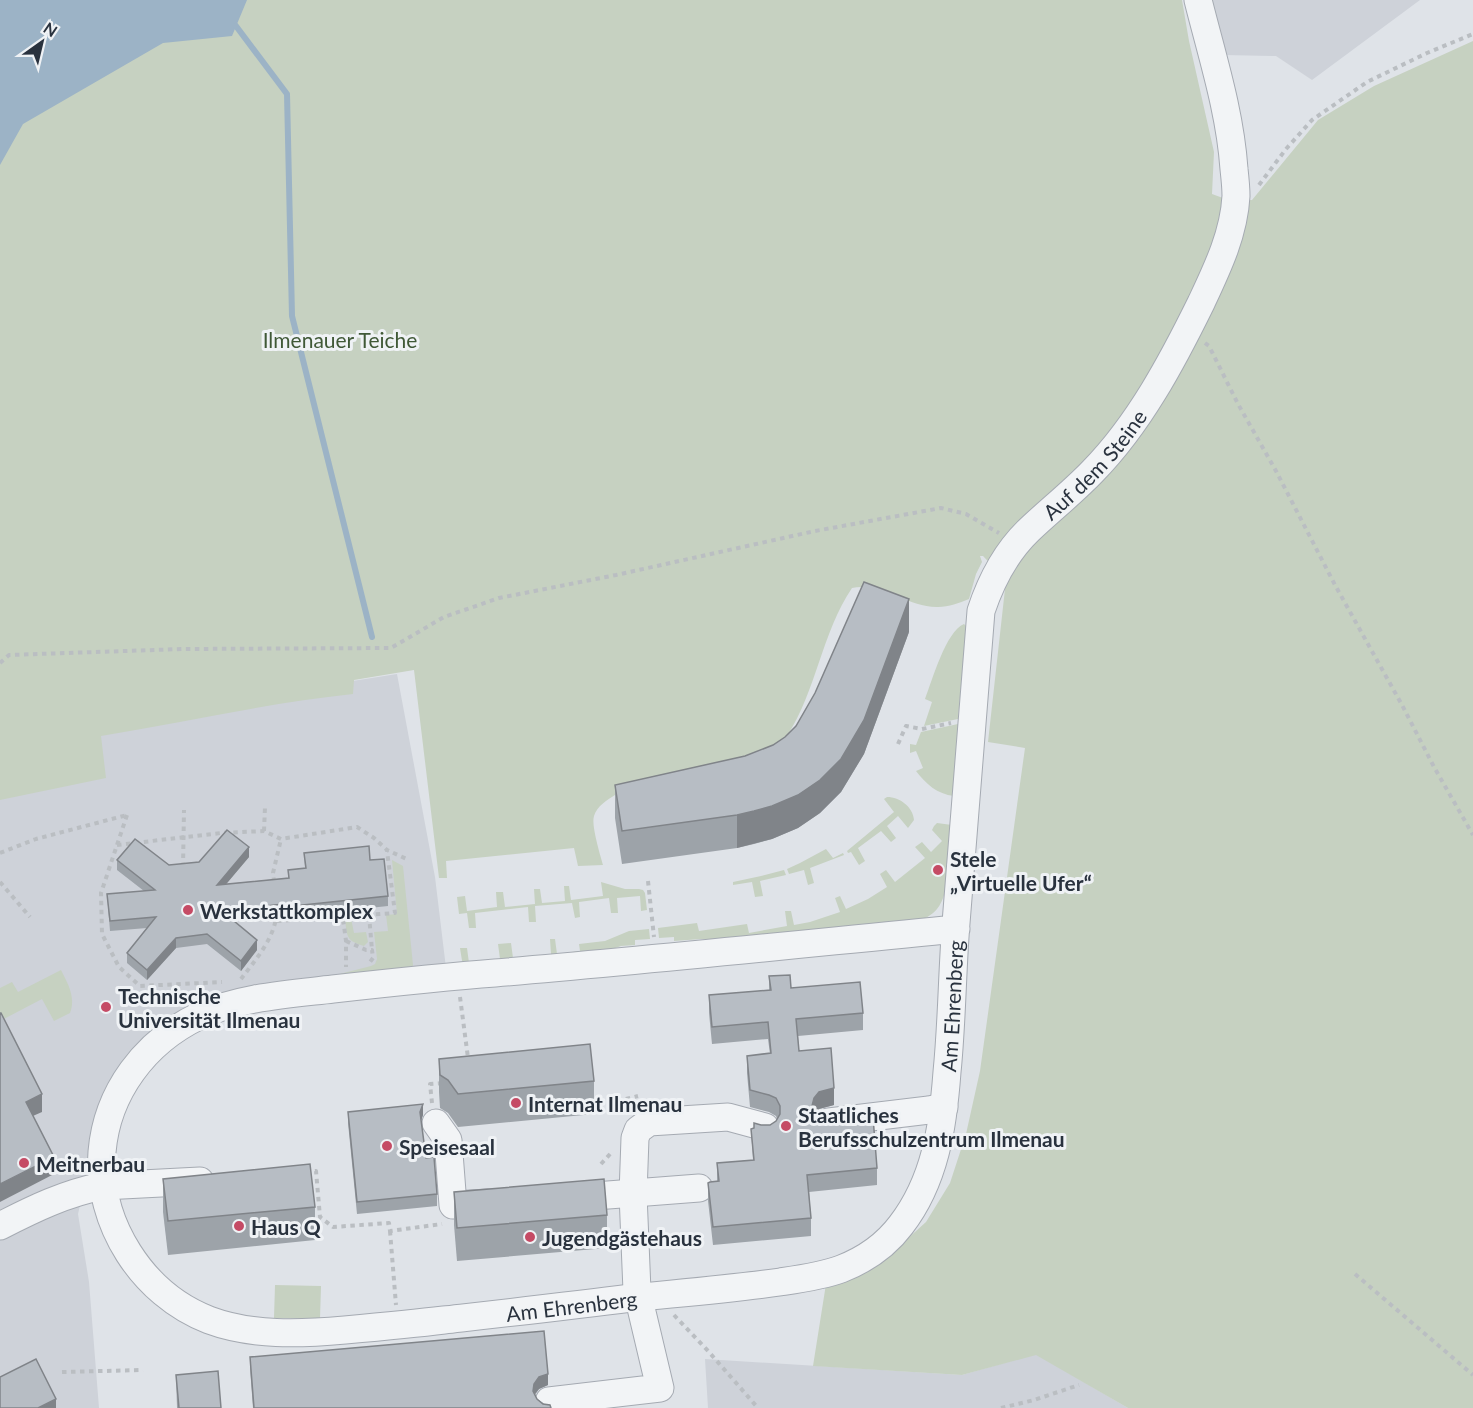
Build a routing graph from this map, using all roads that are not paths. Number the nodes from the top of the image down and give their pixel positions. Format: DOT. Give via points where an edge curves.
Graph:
graph roads {
  1 [pos="1198,0"];
  2 [pos="956,929"];
  3 [pos="944,1107"];
  4 [pos="434,1113"];
  5 [pos="828,1122"];
  6 [pos="765,1127"];
  7 [pos="223,1179"];
  8 [pos="103,1186"];
  9 [pos="699,1188"];
  10 [pos="633,1194"];
  11 [pos="546,1199"];
  12 [pos="511,1202"];
  13 [pos="0,1226"];
  14 [pos="647,1297"];
  15 [pos="549,1401"];
  1 -- 2 [label="street, Auf dem Steine" via="1229,125 1236,196 1230,235 1189,327 1142,409 1095,470 1028,531 987,591 981,611"];
  2 -- 3 [label="street, Am Ehrenberg"];
  2 -- 8 [label="street, Am Ehrenberg" via="304,992 221,1007 194,1018 167,1036 129,1075 114,1101 106,1128"];
  3 -- 5 [label="street"];
  3 -- 14 [label="street, Am Ehrenberg" via="933,1163 917,1203 896,1232 868,1256 838,1270 797,1279"];
  4 -- 12 [label="street" via="448,1140 453,1205"];
  6 -- 10 [label="street" via="728,1117 649,1122 638,1130 635,1138"];
  7 -- 8 [label="street"];
  8 -- 13 [label="street" via="75,1192"];
  8 -- 14 [label="street, Am Ehrenberg" via="111,1220 124,1246 162,1292 207,1319 241,1329 299,1334"];
  9 -- 10 [label="street"];
  10 -- 11 [label="street"];
  10 -- 14 [label="street"];
  14 -- 15 [label="street" via="660,1388"];
}
